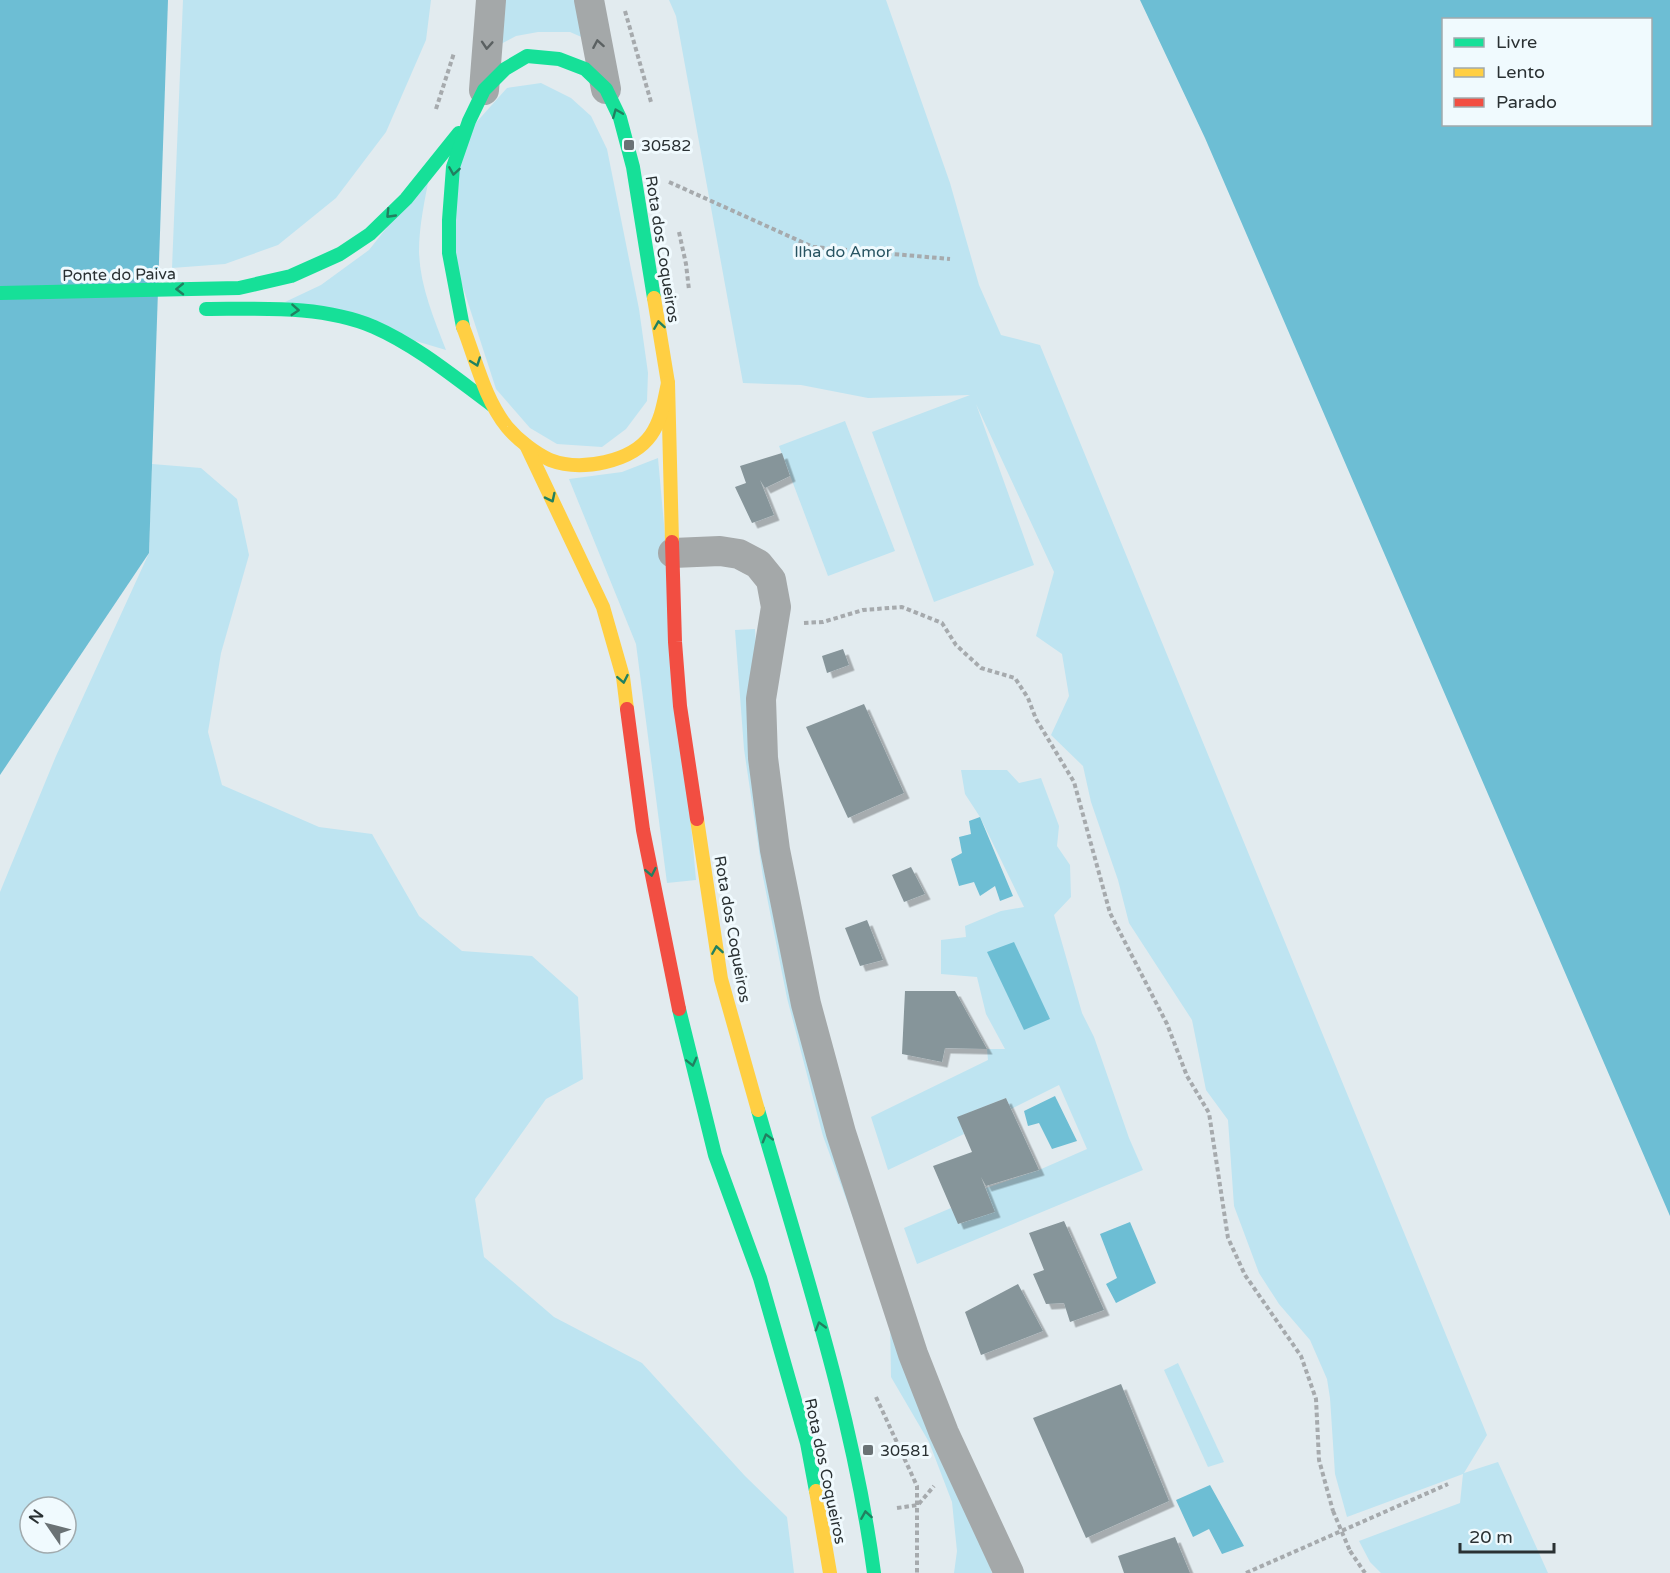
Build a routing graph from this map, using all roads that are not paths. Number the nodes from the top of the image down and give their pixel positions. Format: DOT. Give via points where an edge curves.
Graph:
graph roads {
  1 [pos="491,0"];
  2 [pos="588,0"];
  3 [pos="606,89"];
  4 [pos="484,90"];
  5 [pos="469,121"];
  6 [pos="239,288"];
  7 [pos="0,293"];
  8 [pos="189,309"];
  9 [pos="668,383"];
  10 [pos="492,405"];
  11 [pos="526,446"];
  12 [pos="673,553"];
  13 [pos="830,1573"];
  14 [pos="874,1573"];
  15 [pos="1009,1573"];
  1 -- 4 [label="street, one-way"];
  3 -- 2 [label="street, one-way"];
  3 -- 4 [label="main road, Rota dos Coqueiros" via="585,69 559,59 527,56 505,69"];
  9 -- 3 [label="main road, Rota dos Coqueiros, one-way" via="633,167 620,118"];
  4 -- 5 [label="main road, Rota dos Coqueiros"];
  5 -- 6 [label="main road, Rota dos Coqueiros, one-way" via="412,192 370,235 326,263 270,283"];
  5 -- 10 [label="main road, Rota dos Coqueiros, one-way" via="453,167 449,253 463,327"];
  6 -- 7 [label="main road, Ponte do Paiva, one-way"];
  8 -- 10 [label="main road, Rota dos Coqueiros, one-way" via="297,310 346,318 393,335"];
  9 -- 11 [label="main road, Rota dos Coqueiros" via="662,417 633,452 605,462 580,465 551,460"];
  9 -- 12 [label="main road, Rota dos Coqueiros"];
  10 -- 11 [label="main road, Rota dos Coqueiros"];
  11 -- 13 [label="main road, Rota dos Coqueiros, one-way" via="603,607 623,677 644,830 684,1032 715,1155 760,1278 807,1443"];
  14 -- 12 [label="main road, Rota dos Coqueiros, one-way" via="846,1419 721,979 680,706"];
  12 -- 15 [label="street" via="739,554 758,564 771,580 776,607 761,699 763,758 775,850 806,1004 841,1133 913,1354 944,1433"];
}
